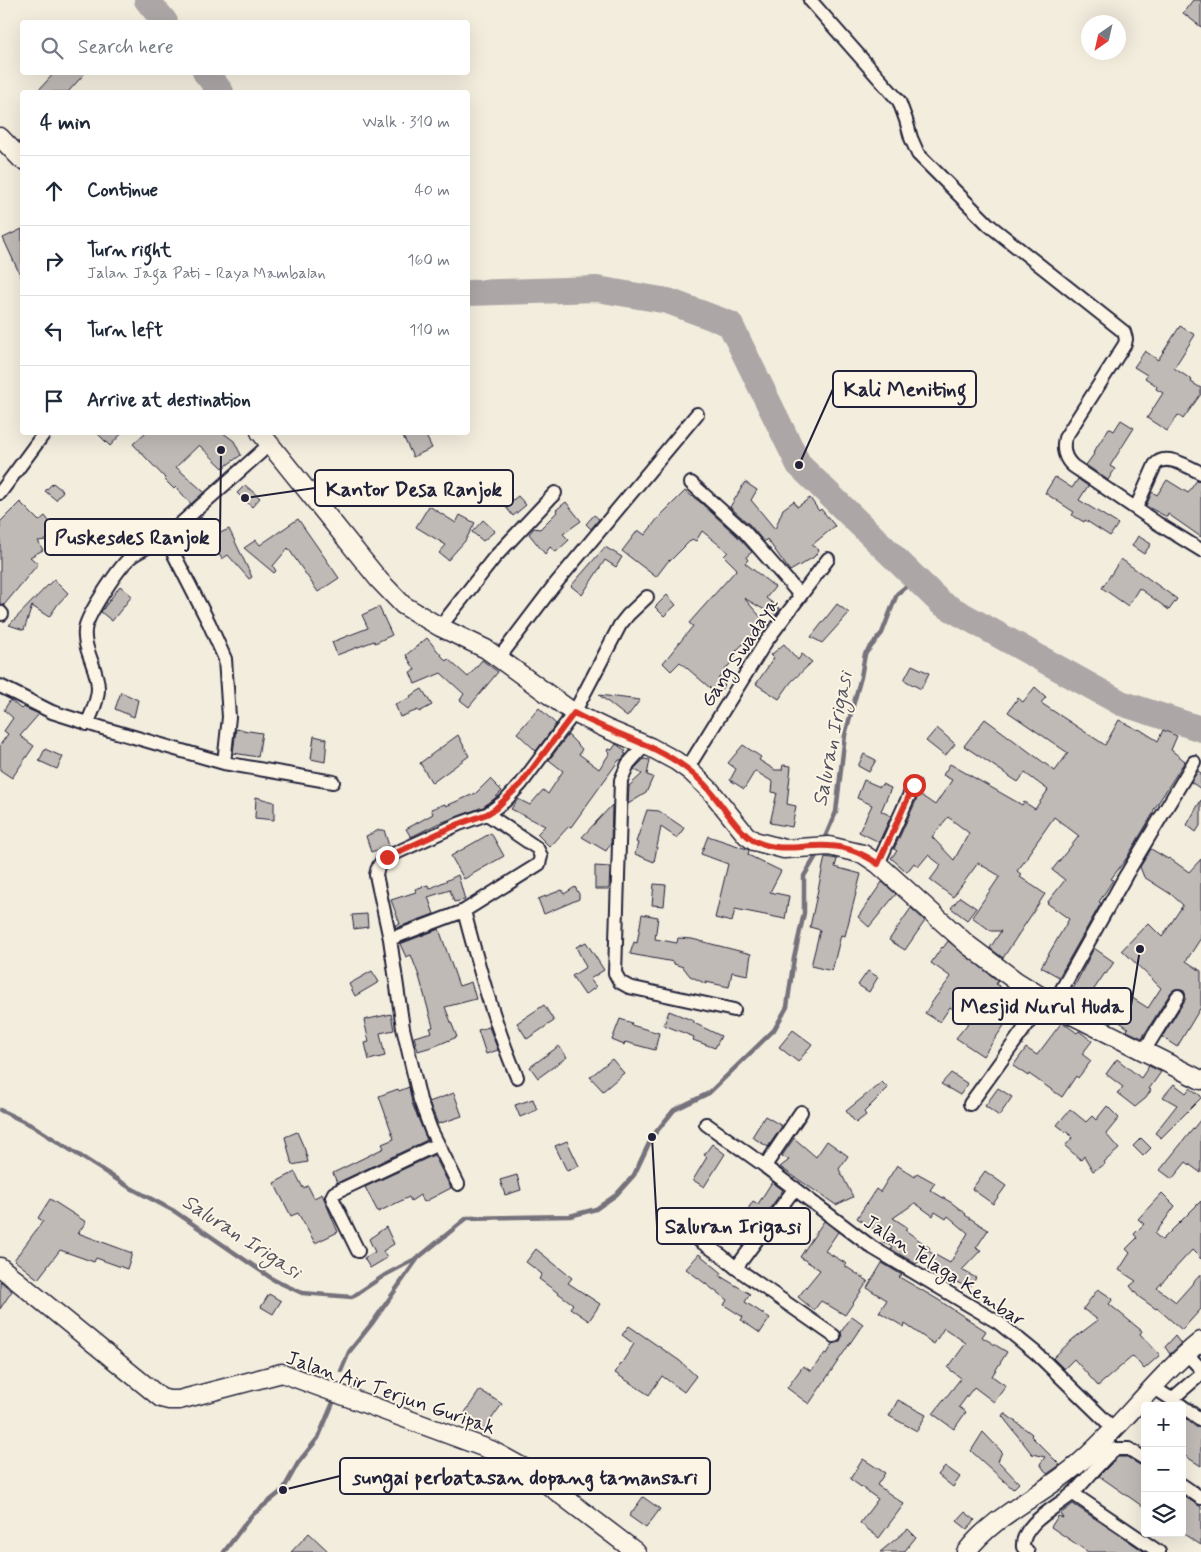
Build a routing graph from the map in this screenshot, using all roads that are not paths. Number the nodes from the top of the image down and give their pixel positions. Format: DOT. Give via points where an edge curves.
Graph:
graph roads {
  1 [pos="810,0"];
  2 [pos="0,137"];
  3 [pos="20,158"];
  4 [pos="696,414"];
  5 [pos="43,435"];
  6 [pos="265,438"];
  7 [pos="1201,473"];
  8 [pos="691,483"];
  9 [pos="555,492"];
  10 [pos="0,493"];
  11 [pos="1136,508"];
  12 [pos="165,537"];
  13 [pos="1201,550"];
  14 [pos="828,559"];
  15 [pos="800,595"];
  16 [pos="647,597"];
  17 [pos="440,627"];
  18 [pos="498,658"];
  19 [pos="0,686"];
  20 [pos="574,713"];
  21 [pos="87,724"];
  22 [pos="645,746"];
  23 [pos="1194,762"];
  24 [pos="224,763"];
  25 [pos="687,769"];
  26 [pos="333,782"];
  27 [pos="914,785"];
  28 [pos="487,814"];
  29 [pos="878,864"];
  30 [pos="464,911"];
  31 [pos="390,939"];
  32 [pos="1178,996"];
  33 [pos="1049,1002"];
  34 [pos="734,1010"];
  35 [pos="1144,1051"];
  36 [pos="517,1078"];
  37 [pos="1201,1080"];
  38 [pos="970,1104"];
  39 [pos="801,1112"];
  40 [pos="706,1124"];
  41 [pos="438,1144"];
  42 [pos="765,1166"];
  43 [pos="458,1184"];
  44 [pos="795,1188"];
  45 [pos="697,1239"];
  46 [pos="358,1251"];
  47 [pos="0,1266"];
  48 [pos="736,1268"];
  49 [pos="834,1336"];
  50 [pos="1201,1341"];
  51 [pos="1186,1353"];
  52 [pos="1201,1369"];
  53 [pos="1201,1374"];
  54 [pos="1153,1386"];
  55 [pos="1176,1402"];
  56 [pos="1180,1402"];
  57 [pos="1186,1409"];
  58 [pos="1201,1420"];
  59 [pos="1114,1429"];
  60 [pos="1141,1456"];
  61 [pos="1186,1488"];
  62 [pos="1072,1494"];
  63 [pos="1201,1498"];
  64 [pos="636,1552"];
  65 [pos="966,1552"];
  66 [pos="1028,1552"];
  67 [pos="1159,1552"];
  1 -- 11 [label="street" via="899,101 918,154 989,225 1124,332 1126,344 1063,446 1070,464"];
  2 -- 3 [label="street"];
  4 -- 18 [label="street"];
  5 -- 10 [label="street"];
  6 -- 12 [label="street"];
  6 -- 17 [label="street" via="379,580 403,605"];
  7 -- 11 [label="street" via="1170,460 1158,461"];
  8 -- 15 [label="street" via="744,531"];
  9 -- 17 [label="street" via="494,558"];
  11 -- 13 [label="street"];
  12 -- 21 [label="street" via="132,556 120,568 86,624 86,645 98,688"];
  12 -- 24 [label="street" via="226,659 229,717"];
  14 -- 15 [label="street, Gang Swadaya"];
  15 -- 25 [label="street, Gang Swadaya" via="765,643"];
  16 -- 20 [label="street" via="628,614 613,635"];
  17 -- 18 [label="street"];
  18 -- 20 [label="street"];
  19 -- 21 [label="street" via="52,712"];
  20 -- 22 [label="street"];
  20 -- 28 [label="street" via="521,784"];
  21 -- 24 [label="street"];
  22 -- 25 [label="street" via="663,753"];
  22 -- 34 [label="street" via="628,764 621,780 615,973 620,982 629,987"];
  23 -- 33 [label="street"];
  24 -- 26 [label="street"];
  25 -- 29 [label="street" via="758,843 784,848 829,846 863,854"];
  27 -- 29 [label="street"];
  28 -- 30 [label="street" via="537,848 541,860 536,868"];
  28 -- 31 [label="street" via="459,824 380,863 376,875"];
  29 -- 33 [label="street" via="968,945"];
  30 -- 31 [label="street"];
  30 -- 36 [label="street" via="486,993"];
  31 -- 41 [label="street" via="403,1028 416,1085"];
  32 -- 35 [label="street"];
  33 -- 35 [label="street"];
  33 -- 38 [label="street"];
  35 -- 37 [label="street"];
  39 -- 42 [label="street"];
  40 -- 42 [label="street, Jalan Telaga Kembar"];
  41 -- 43 [label="street"];
  41 -- 46 [label="street" via="334,1193 334,1202"];
  42 -- 44 [label="street, Jalan Telaga Kembar"];
  44 -- 48 [label="street"];
  44 -- 59 [label="street, Jalan Telaga Kembar" via="873,1248 1012,1333"];
  45 -- 48 [label="street"];
  47 -- 64 [label="street, Jalan Air Terjun Guripak" via="161,1398 178,1400 282,1373 491,1450 531,1472"];
  48 -- 49 [label="street"];
  50 -- 51 [label="street"];
  51 -- 52 [label="street"];
  51 -- 54 [label="street"];
  53 -- 56 [label="street"];
  54 -- 55 [label="street"];
  54 -- 59 [label="street"];
  57 -- 58 [label="street"];
  59 -- 65 [label="street" via="1057,1482 989,1527"];
  60 -- 62 [label="street" via="1129,1449 1115,1449"];
  61 -- 63 [label="street"];
  62 -- 66 [label="street" via="1032,1526 1023,1542"];
  62 -- 67 [label="street"];
}
